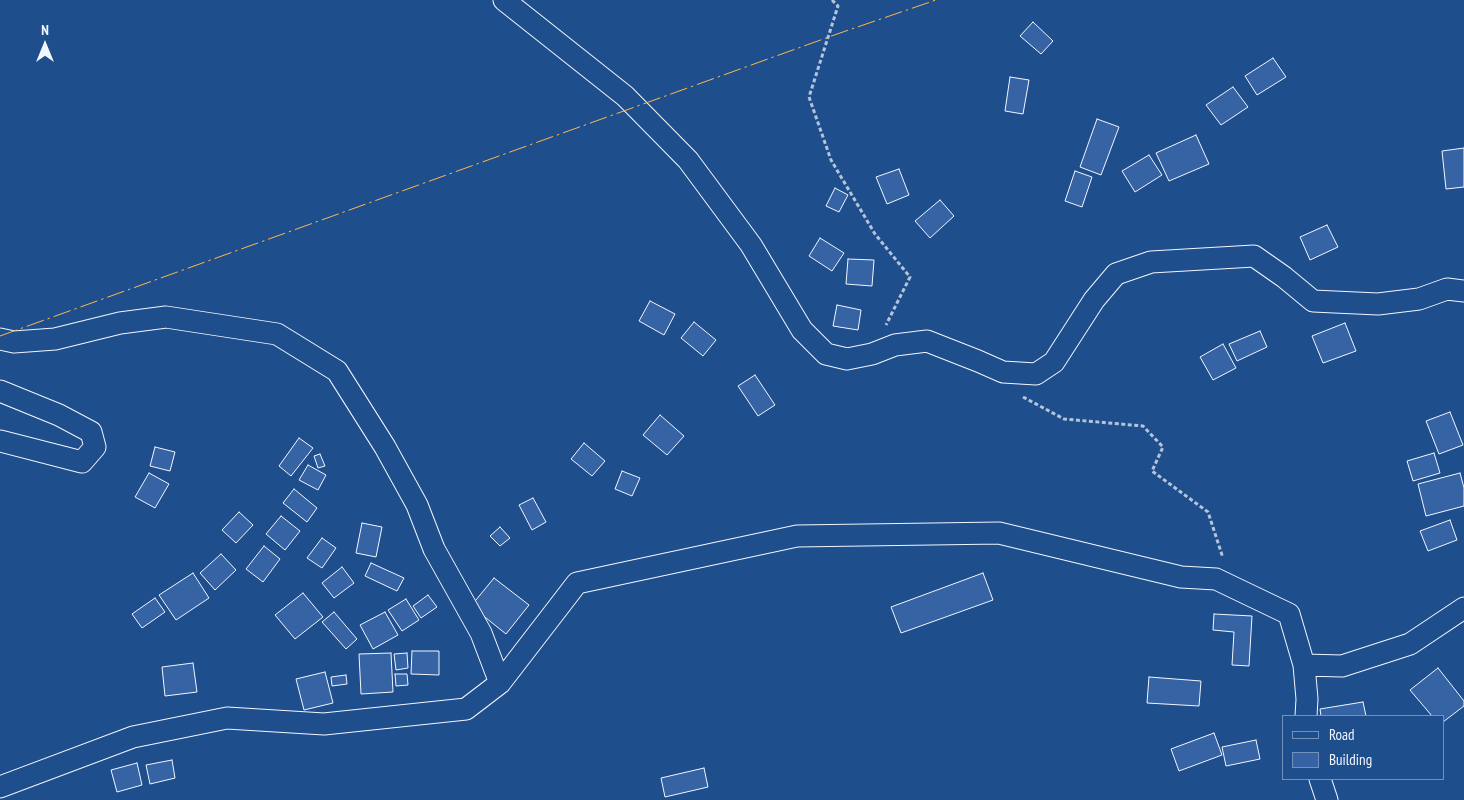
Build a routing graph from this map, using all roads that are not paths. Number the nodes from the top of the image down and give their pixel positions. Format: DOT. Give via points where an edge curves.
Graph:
graph roads {
  1 [pos="504,0"];
  2 [pos="1464,291"];
  3 [pos="0,339"];
  4 [pos="0,392"];
  5 [pos="0,441"];
  6 [pos="1464,608"];
  7 [pos="1304,665"];
  8 [pos="500,683"];
  9 [pos="1306,715"];
  10 [pos="1320,780"];
  11 [pos="0,787"];
  12 [pos="1326,800"];
  1 -- 2 [label="street" via="625,96 688,160 751,245 802,330 826,354 847,359 895,345 927,341 1003,372 1036,374 1054,362 1094,300 1116,274 1151,262 1254,256 1313,301 1378,304 1419,299 1447,289"];
  3 -- 8 [label="street" via="14,342 55,339 120,322 166,317 277,334 337,371 417,505 434,549 480,634"];
  4 -- 5 [label="street" via="59,415 91,432 95,447 82,462"];
  6 -- 7 [label="street" via="1410,644 1342,666"];
  7 -- 8 [label="street" via="1289,614 1216,579 1181,577 1000,533 797,536 577,583"];
  7 -- 9 [label="street"];
  8 -- 11 [label="street" via="466,709 324,724 227,718 133,737"];
  10 -- 12 [label="street"];
}
